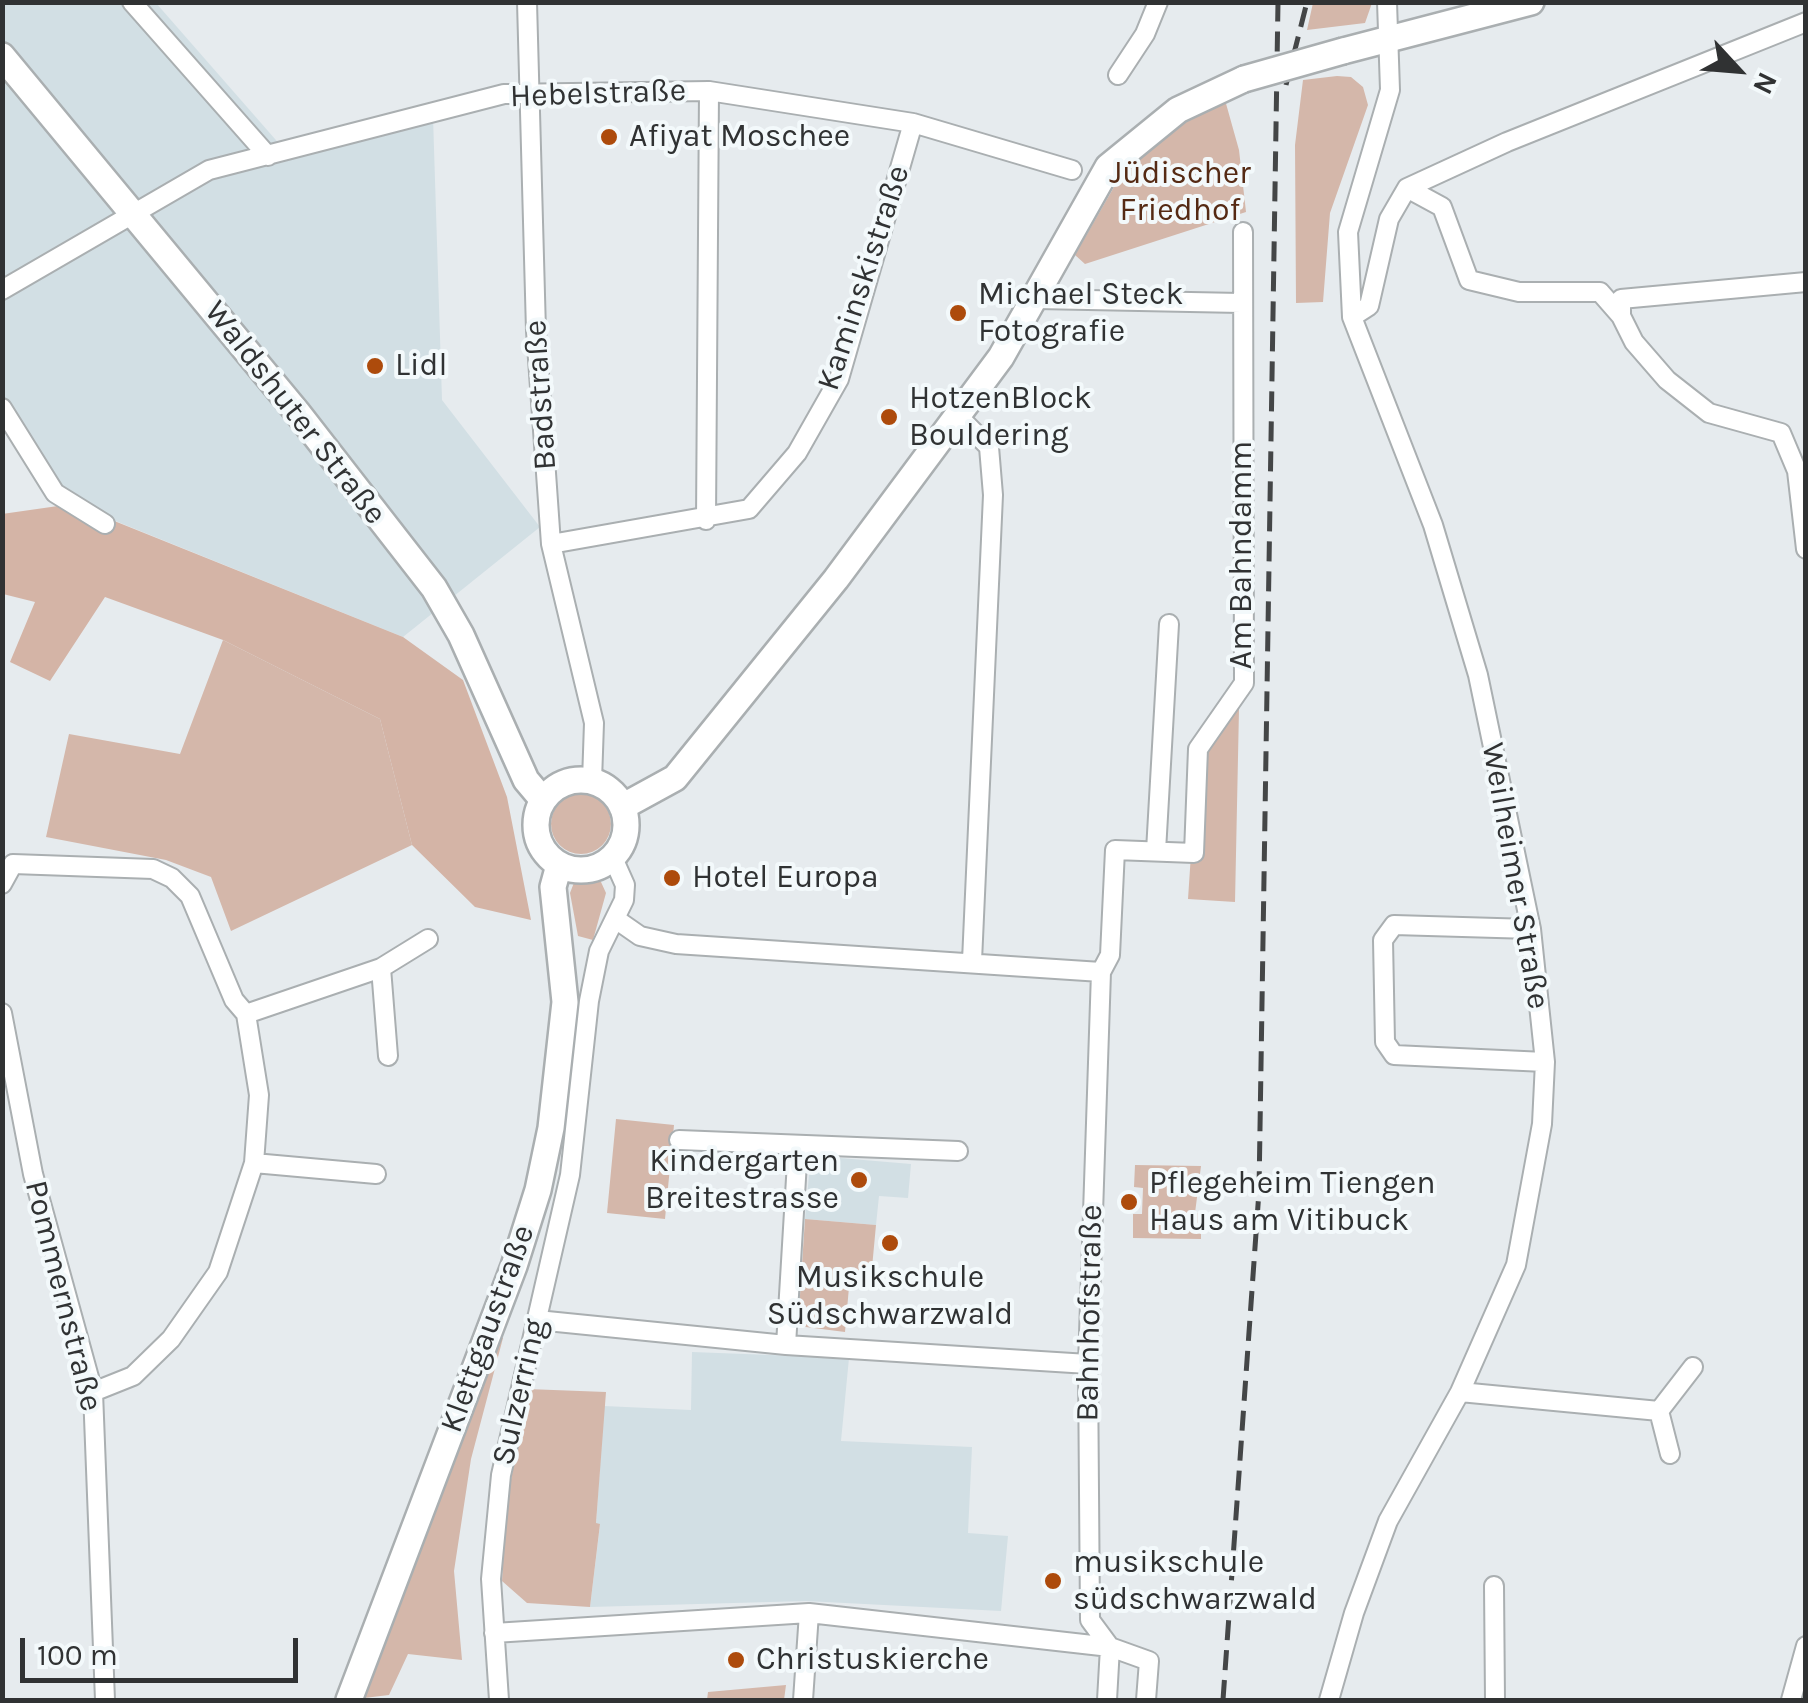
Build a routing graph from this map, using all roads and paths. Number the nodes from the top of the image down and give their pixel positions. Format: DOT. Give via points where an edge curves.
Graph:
graph roads {
  1 [pos="132,2"];
  2 [pos="527,2"];
  3 [pos="1158,2"];
  4 [pos="1387,2"];
  5 [pos="1531,2"];
  6 [pos="1806,22"];
  7 [pos="1390,38"];
  8 [pos="2,56"];
  9 [pos="1118,76"];
  10 [pos="709,91"];
  11 [pos="526,96"];
  12 [pos="913,123"];
  13 [pos="268,156"];
  14 [pos="1072,170"];
  15 [pos="1406,188"];
  16 [pos="137,214"];
  17 [pos="1243,232"];
  18 [pos="1806,282"];
  19 [pos="2,290"];
  20 [pos="1037,298"];
  21 [pos="1241,302"];
  22 [pos="1621,307"];
  23 [pos="1352,317"];
  24 [pos="2,408"];
  25 [pos="959,417"];
  26 [pos="1801,470"];
  27 [pos="706,520"];
  28 [pos="105,524"];
  29 [pos="551,544"];
  30 [pos="1806,549"];
  31 [pos="1169,624"];
  32 [pos="592,781"];
  33 [pos="542,799"];
  34 [pos="622,807"];
  35 [pos="1156,852"];
  36 [pos="613,858"];
  37 [pos="559,865"];
  38 [pos="2,884"];
  39 [pos="617,920"];
  40 [pos="1531,929"];
  41 [pos="428,939"];
  42 [pos="972,961"];
  43 [pos="381,968"];
  44 [pos="1101,972"];
  45 [pos="2,1013"];
  46 [pos="246,1014"];
  47 [pos="388,1056"];
  48 [pos="1545,1062"];
  49 [pos="680,1140"];
  50 [pos="798,1146"];
  51 [pos="958,1151"];
  52 [pos="254,1163"];
  53 [pos="376,1174"];
  54 [pos="537,1320"];
  55 [pos="786,1345"];
  56 [pos="1088,1364"];
  57 [pos="1692,1368"];
  58 [pos="93,1392"];
  59 [pos="1460,1392"];
  60 [pos="1659,1411"];
  61 [pos="1670,1454"];
  62 [pos="1494,1586"];
  63 [pos="809,1613"];
  64 [pos="494,1633"];
  65 [pos="1806,1646"];
  66 [pos="1110,1647"];
  67 [pos="105,1700"];
  68 [pos="349,1700"];
  69 [pos="499,1700"];
  70 [pos="803,1700"];
  71 [pos="1106,1700"];
  72 [pos="1146,1700"];
  73 [pos="1329,1700"];
  74 [pos="1495,1700"];
  75 [pos="1791,1700"];
  1 -- 13 [label="street"];
  2 -- 11 [label="street, Badstraße"];
  3 -- 9 [label="street"];
  4 -- 7 [label="street, Weilheimer Straße"];
  5 -- 7 [label="main road"];
  6 -- 15 [label="street"];
  7 -- 20 [label="main road, bridge" via="1244,79 1178,110 1108,167"];
  7 -- 23 [label="street, Weilheimer Straße" via="1390,90 1348,232"];
  8 -- 16 [label="main road, Waldshuter Straße"];
  10 -- 11 [label="street, Hebelstraße"];
  10 -- 12 [label="street, Hebelstraße"];
  10 -- 27 [label="street"];
  11 -- 13 [label="street, Hebelstraße" via="504,94"];
  11 -- 29 [label="street, Badstraße"];
  12 -- 14 [label="street, Hebelstraße"];
  12 -- 27 [label="street, Kaminskistraße" via="839,379 797,453 749,509"];
  13 -- 16 [label="street, Hebelstraße" via="209,170"];
  15 -- 22 [label="street" via="1442,207 1469,280 1518,292 1600,292"];
  15 -- 23 [label="street" via="1390,219 1369,306"];
  16 -- 19 [label="street, Hebelstraße"];
  16 -- 33 [label="main road, Waldshuter Straße" via="434,588 526,780"];
  17 -- 21 [label="street, Am Bahndamm"];
  18 -- 22 [label="street"];
  20 -- 21 [label="street"];
  20 -- 25 [label="main road"];
  21 -- 35 [label="street, Am Bahndamm" via="1244,683 1198,749 1194,853"];
  22 -- 26 [label="street" via="1634,342 1667,380 1709,412 1781,433"];
  23 -- 40 [label="street, Weilheimer Straße" via="1433,525 1478,674"];
  24 -- 28 [label="street" via="55,493"];
  25 -- 34 [label="main road" via="675,778"];
  25 -- 42 [label="street" via="989,447 993,495"];
  26 -- 30 [label="street"];
  27 -- 29 [label="street, Kaminskistraße"];
  29 -- 32 [label="street, Badstraße" via="594,723"];
  31 -- 35 [label="street"];
  32 -- 33 [label="main road" via="567,782"];
  32 -- 34 [label="main road"];
  33 -- 37 [label="main road" via="536,836"];
  34 -- 36 [label="main road" via="625,834"];
  35 -- 44 [label="street, Bahnhofstraße" via="1115,850 1110,955"];
  36 -- 37 [label="main road" via="590,869"];
  36 -- 39 [label="street, Sulzerring" via="625,884"];
  37 -- 68 [label="main road, Klettgaustraße" via="554,887 565,1002 538,1190"];
  38 -- 46 [label="street" via="13,864 153,870 172,878 190,896"];
  39 -- 42 [label="street" via="640,936 676,944"];
  39 -- 54 [label="street, Sulzerring" via="599,951 570,1175"];
  40 -- 48 [label="street, Weilheimer Straße"];
  40 -- 48 [label="street" via="1394,924 1383,940 1385,1042 1394,1055"];
  41 -- 43 [label="street"];
  42 -- 44 [label="street"];
  43 -- 46 [label="street"];
  43 -- 47 [label="street"];
  44 -- 56 [label="street, Bahnhofstraße"];
  45 -- 58 [label="street, Pommernstraße" via="33,1174"];
  46 -- 52 [label="street" via="259,1095"];
  48 -- 59 [label="street, Weilheimer Straße" via="1542,1124 1516,1265"];
  49 -- 50 [label="street"];
  50 -- 51 [label="street"];
  50 -- 55 [label="street"];
  52 -- 53 [label="street"];
  52 -- 58 [label="street" via="218,1272 171,1339 134,1376"];
  54 -- 55 [label="street"];
  54 -- 64 [label="street, Sulzerring" via="501,1475 491,1579"];
  55 -- 56 [label="street"];
  56 -- 66 [label="street, Bahnhofstraße" via="1090,1620"];
  57 -- 60 [label="street"];
  58 -- 67 [label="street, Pommernstraße"];
  59 -- 60 [label="street"];
  59 -- 73 [label="street, Weilheimer Straße" via="1388,1520"];
  60 -- 61 [label="street"];
  62 -- 74 [label="street"];
  63 -- 64 [label="street"];
  63 -- 66 [label="street"];
  63 -- 70 [label="street"];
  64 -- 69 [label="street, Sulzerring"];
  65 -- 75 [label="street"];
  66 -- 71 [label="street, Bahnhofstraße"];
  66 -- 72 [label="street" via="1148,1662"];
}
